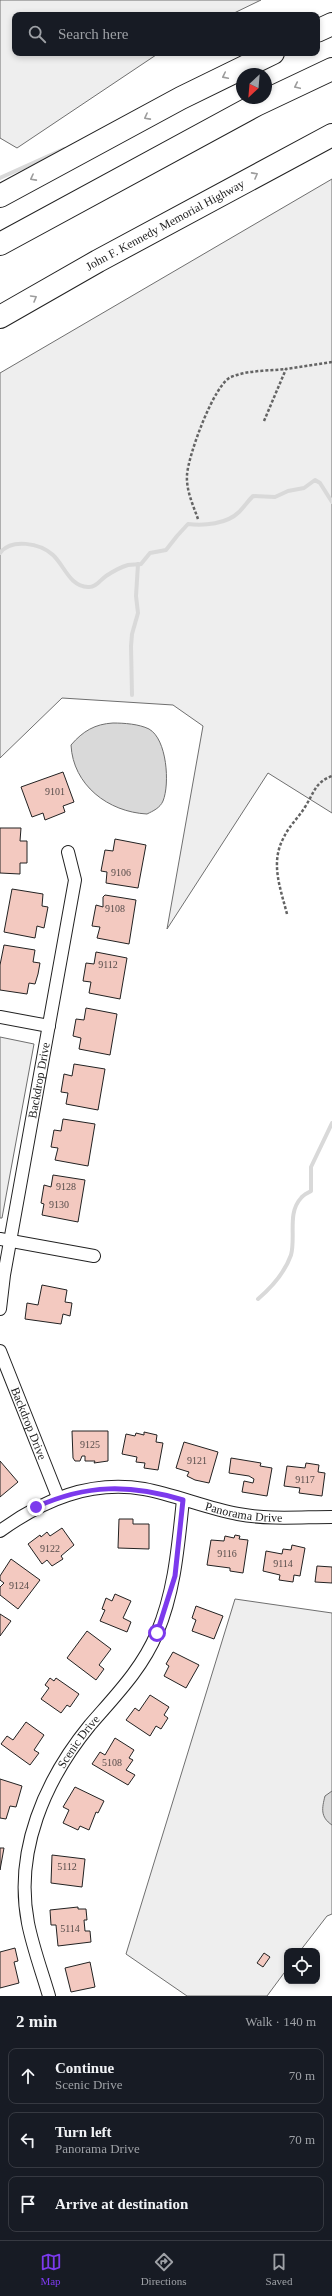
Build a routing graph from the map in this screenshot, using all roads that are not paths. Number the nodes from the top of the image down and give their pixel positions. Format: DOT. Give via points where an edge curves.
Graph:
graph roads {
  1 [pos="332,24"];
  2 [pos="320,30"];
  3 [pos="267,56"];
  4 [pos="332,69"];
  5 [pos="332,135"];
  6 [pos="0,196"];
  7 [pos="0,244"];
  8 [pos="0,317"];
  9 [pos="68,852"];
  10 [pos="0,1017"];
  11 [pos="49,1026"];
  12 [pos="6,1240"];
  13 [pos="94,1256"];
  14 [pos="0,1309"];
  15 [pos="0,1351"];
  16 [pos="58,1497"];
  17 [pos="183,1500"];
  18 [pos="332,1517"];
  19 [pos="0,1531"];
  20 [pos="49,1996"];
  1 -- 2 [label="highway"];
  3 -- 6 [label="highway, one-way" via="182,98"];
  4 -- 7 [label="highway, one-way" via="256,105"];
  8 -- 5 [label="highway, John F. Kennedy Memorial Highway, one-way" via="165,224"];
  9 -- 11 [label="street, Backdrop Drive" via="75,880"];
  10 -- 11 [label="street"];
  11 -- 12 [label="street, Backdrop Drive"];
  12 -- 13 [label="street"];
  12 -- 14 [label="street, Backdrop Drive"];
  15 -- 16 [label="street, Backdrop Drive"];
  16 -- 17 [label="street, Panorama Drive" via="87,1490 125,1488 144,1489"];
  16 -- 19 [label="street, Panorama Drive" via="36,1507"];
  17 -- 18 [label="street, Panorama Drive" via="218,1510 255,1516"];
  17 -- 20 [label="street, Scenic Drive" via="175,1576 157,1633 129,1681 62,1762 35,1820 26,1883 28,1923"];
}
